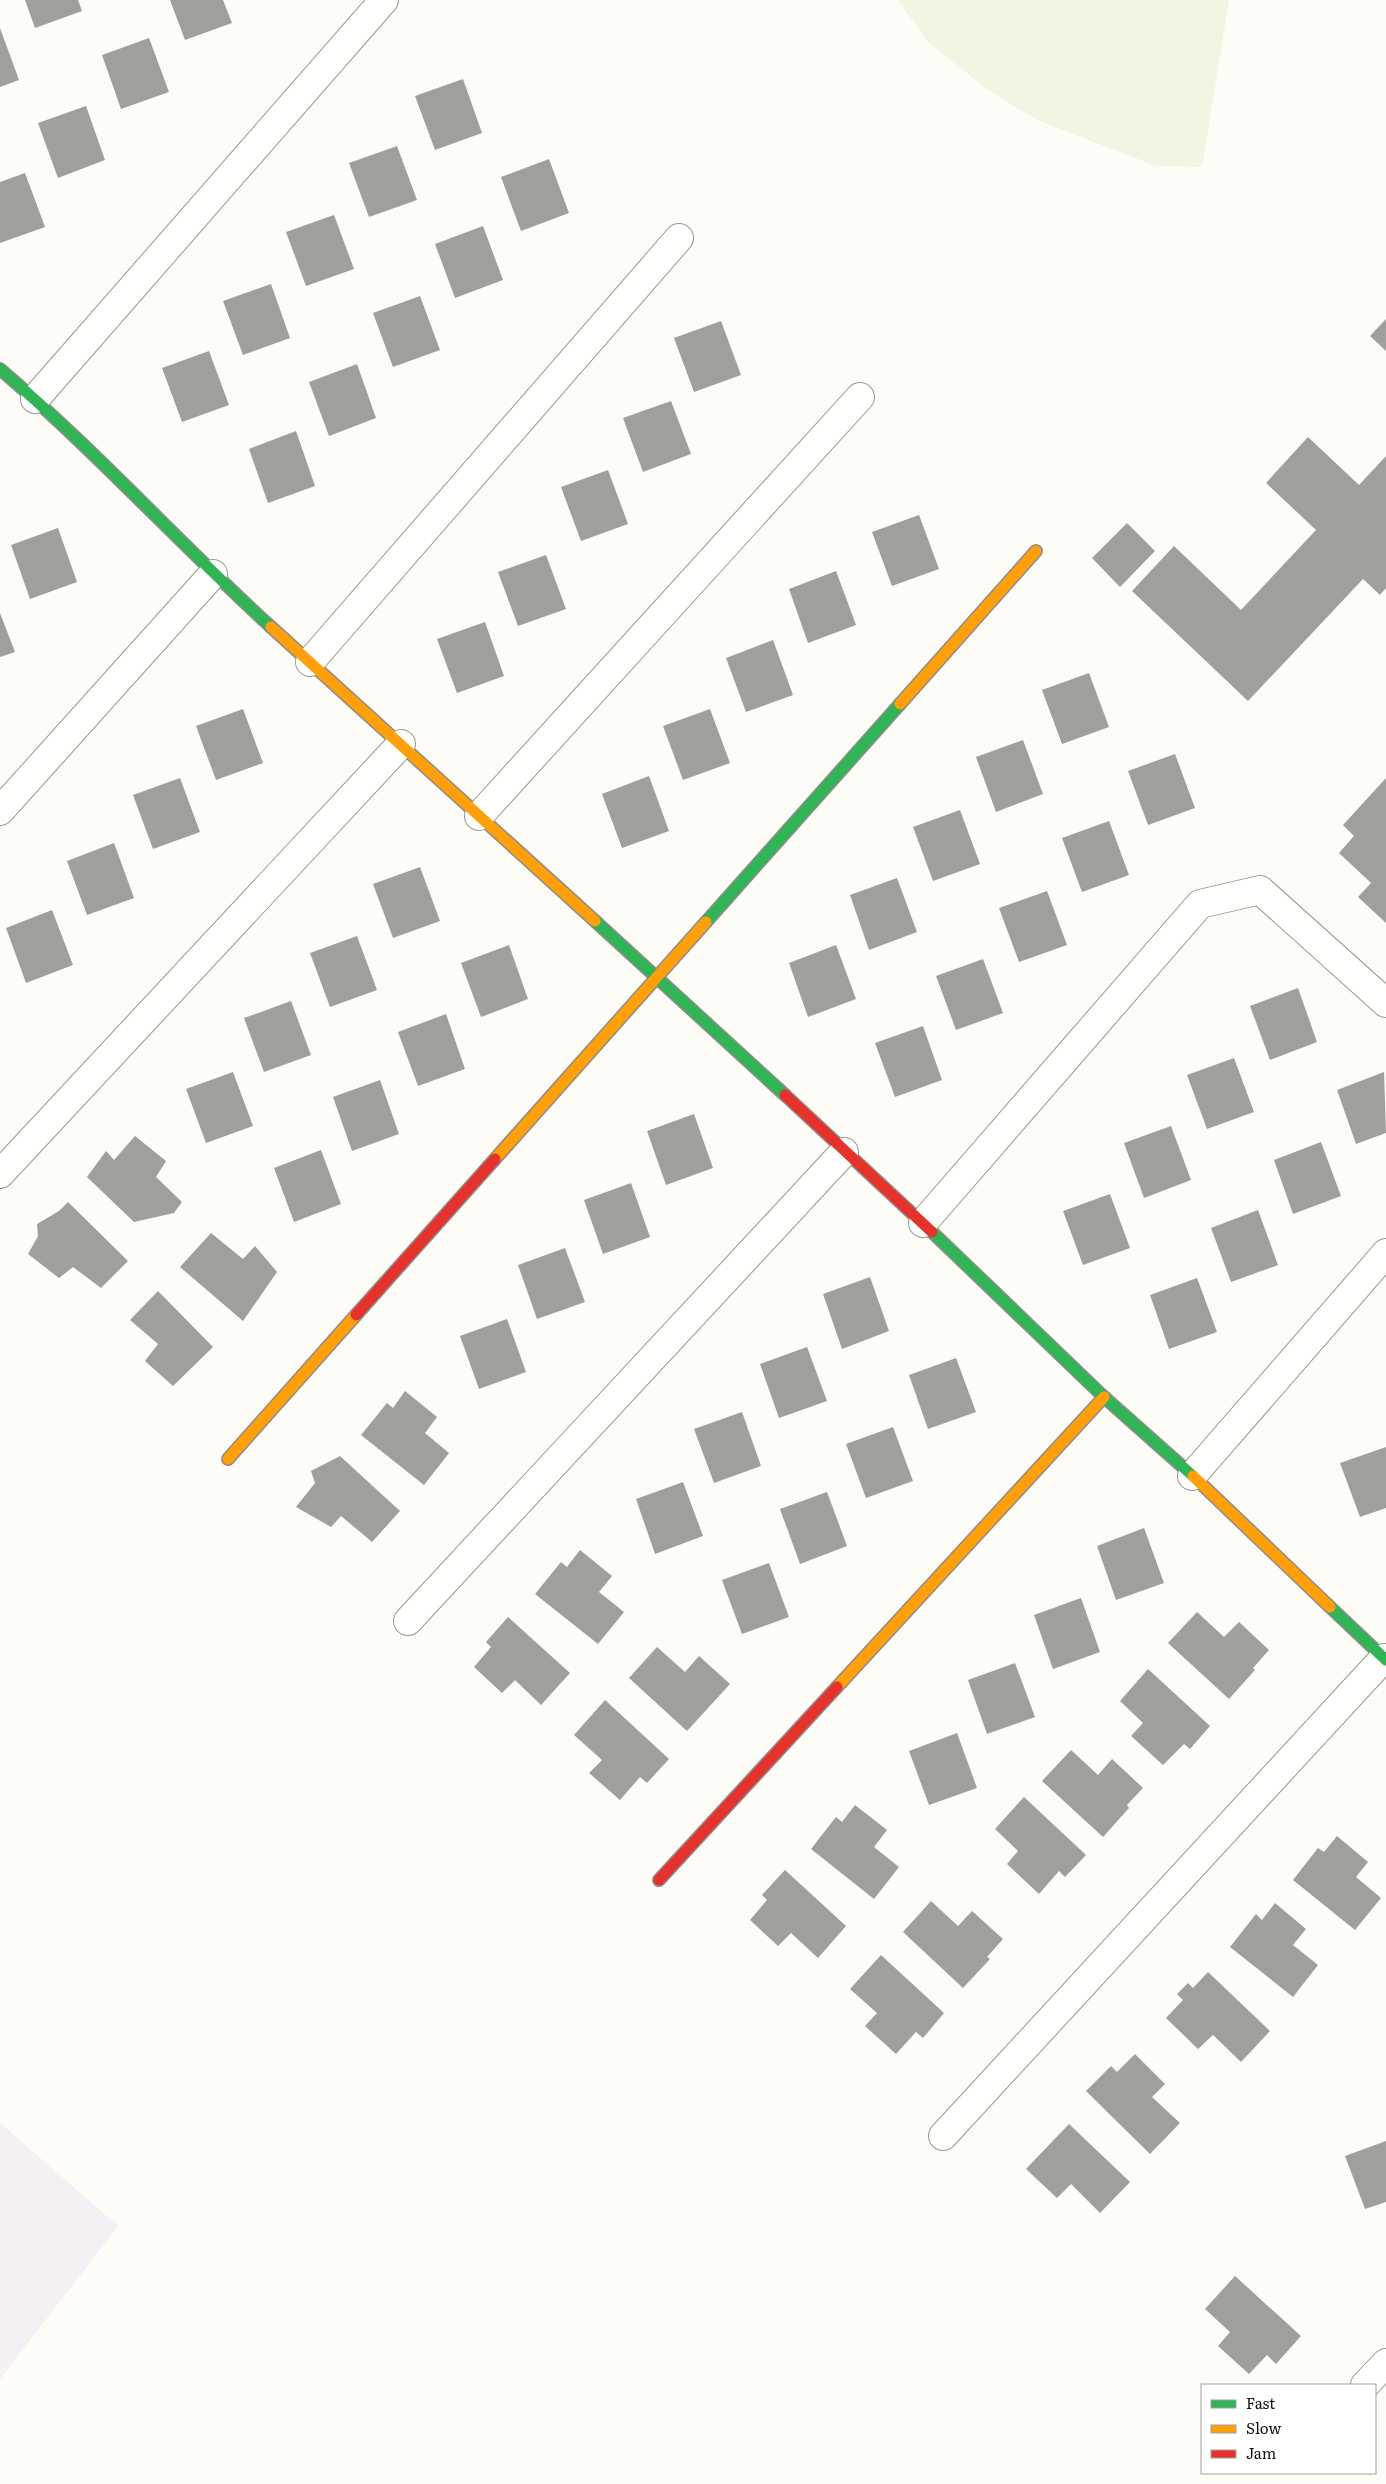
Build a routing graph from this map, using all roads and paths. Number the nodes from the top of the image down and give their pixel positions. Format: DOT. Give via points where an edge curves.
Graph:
graph roads {
  1 [pos="384,0"];
  2 [pos="679,238"];
  3 [pos="0,369"];
  4 [pos="860,397"];
  5 [pos="35,399"];
  6 [pos="1036,551"];
  7 [pos="213,574"];
  8 [pos="310,662"];
  9 [pos="401,744"];
  10 [pos="0,811"];
  11 [pos="479,816"];
  12 [pos="657,977"];
  13 [pos="1386,1003"];
  14 [pos="844,1152"];
  15 [pos="0,1174"];
  16 [pos="923,1223"];
  17 [pos="1386,1253"];
  18 [pos="1104,1397"];
  19 [pos="228,1459"];
  20 [pos="1192,1476"];
  21 [pos="408,1621"];
  22 [pos="1385,1659"];
  23 [pos="659,1880"];
  24 [pos="943,2136"];
  25 [pos="1386,2363"];
  26 [pos="1366,2384"];
  1 -- 5 [label="street"];
  2 -- 8 [label="street"];
  3 -- 5 [label="street"];
  4 -- 11 [label="street"];
  5 -- 7 [label="street"];
  6 -- 12 [label="street"];
  7 -- 8 [label="street"];
  7 -- 10 [label="street"];
  8 -- 9 [label="street"];
  9 -- 11 [label="street"];
  9 -- 15 [label="street"];
  11 -- 12 [label="street"];
  12 -- 14 [label="street"];
  12 -- 19 [label="street"];
  13 -- 16 [label="street" via="1260,890 1200,904"];
  14 -- 16 [label="street"];
  14 -- 21 [label="street"];
  16 -- 18 [label="street"];
  17 -- 20 [label="street"];
  18 -- 20 [label="street"];
  18 -- 23 [label="street"];
  20 -- 22 [label="street"];
  22 -- 24 [label="street"];
  25 -- 26 [label="street"];
}
